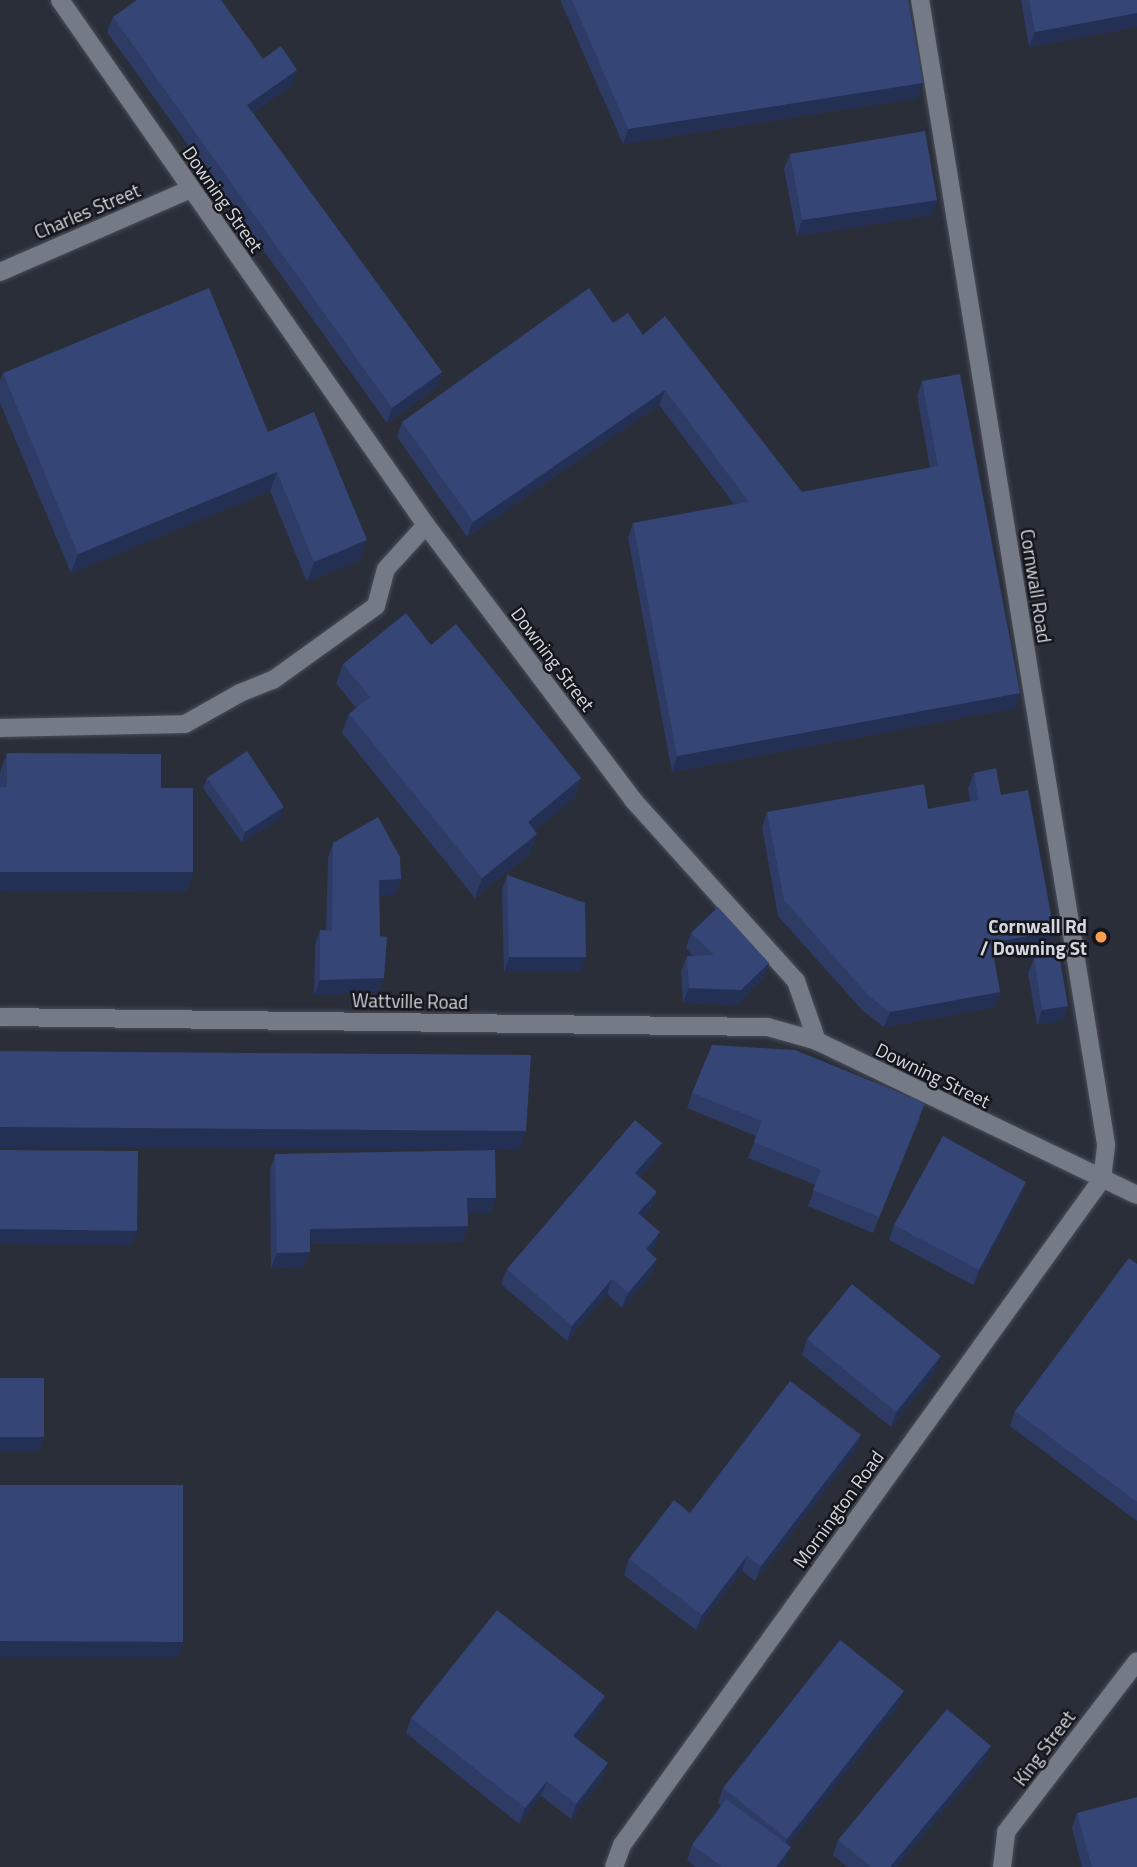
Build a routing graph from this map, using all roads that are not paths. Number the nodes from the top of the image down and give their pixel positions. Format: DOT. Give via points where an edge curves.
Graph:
graph roads {
  1 [pos="60,0"];
  2 [pos="920,0"];
  3 [pos="191,189"];
  4 [pos="0,272"];
  5 [pos="426,526"];
  6 [pos="0,728"];
  7 [pos="0,1017"];
  8 [pos="817,1041"];
  9 [pos="1102,1179"];
  10 [pos="1137,1195"];
  11 [pos="1137,1661"];
  12 [pos="614,1867"];
  13 [pos="1002,1867"];
  1 -- 3 [label="street, Downing Street"];
  2 -- 9 [label="street, Cornwall Road" via="1106,1144"];
  3 -- 4 [label="street, Charles Street"];
  3 -- 5 [label="street, Downing Street"];
  5 -- 6 [label="street" via="386,569 376,606 273,680 185,724"];
  5 -- 8 [label="street, Downing Street" via="634,800 796,981"];
  7 -- 8 [label="street, Wattville Road" via="768,1027"];
  8 -- 9 [label="street, Downing Street"];
  9 -- 10 [label="street, Downing Street"];
  9 -- 12 [label="street, Mornington Road" via="622,1845"];
  11 -- 13 [label="street, King Street" via="1006,1832"];
}
